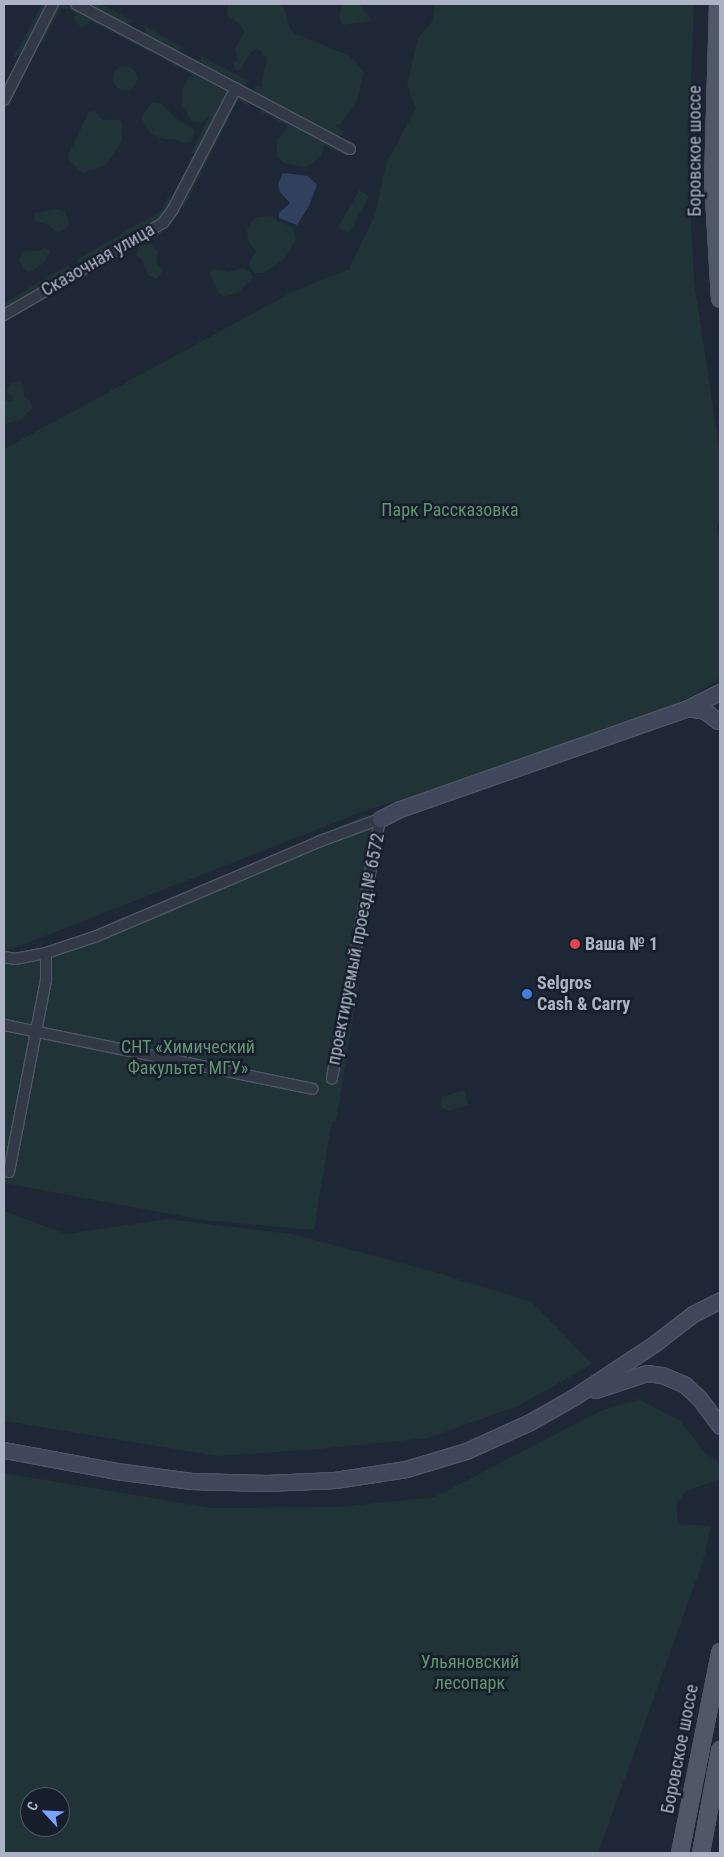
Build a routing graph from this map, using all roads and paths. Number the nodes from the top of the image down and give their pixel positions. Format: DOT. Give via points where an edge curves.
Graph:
graph roads {
  1 [pos="53,4"];
  2 [pos="76,4"];
  3 [pos="718,4"];
  4 [pos="236,88"];
  5 [pos="4,100"];
  6 [pos="350,150"];
  7 [pos="720,299"];
  8 [pos="4,315"];
  9 [pos="720,692"];
  10 [pos="720,700"];
  11 [pos="688,708"];
  12 [pos="719,724"];
  13 [pos="380,819"];
  14 [pos="46,953"];
  15 [pos="4,957"];
  16 [pos="4,1025"];
  17 [pos="36,1032"];
  18 [pos="332,1079"];
  19 [pos="312,1089"];
  20 [pos="10,1172"];
  21 [pos="720,1300"];
  22 [pos="574,1397"];
  23 [pos="720,1426"];
  24 [pos="4,1450"];
  25 [pos="720,1652"];
  26 [pos="720,1750"];
  27 [pos="680,1853"];
  28 [pos="701,1853"];
  1 -- 5 [label="street"];
  2 -- 4 [label="street"];
  3 -- 7 [label="main road, Боровское шоссе" via="713,179"];
  4 -- 6 [label="street"];
  4 -- 8 [label="street, Сказочная улица" via="173,210 163,222"];
  9 -- 11 [label="street"];
  10 -- 12 [label="street"];
  11 -- 12 [label="street" via="706,711"];
  11 -- 13 [label="street" via="400,809"];
  13 -- 14 [label="street" via="97,936"];
  13 -- 18 [label="street, проектируемый проезд № 6572"];
  14 -- 15 [label="street" via="15,959"];
  14 -- 17 [label="street" via="46,979"];
  16 -- 17 [label="street"];
  17 -- 19 [label="street"];
  17 -- 20 [label="street"];
  21 -- 22 [label="street" via="692,1314 654,1344"];
  22 -- 23 [label="street" via="647,1373 662,1375 685,1385"];
  22 -- 24 [label="street" via="530,1422 466,1451 406,1469 334,1480 266,1483 191,1481"];
  25 -- 27 [label="main road, Боровское шоссе"];
  26 -- 28 [label="main road"];
}
